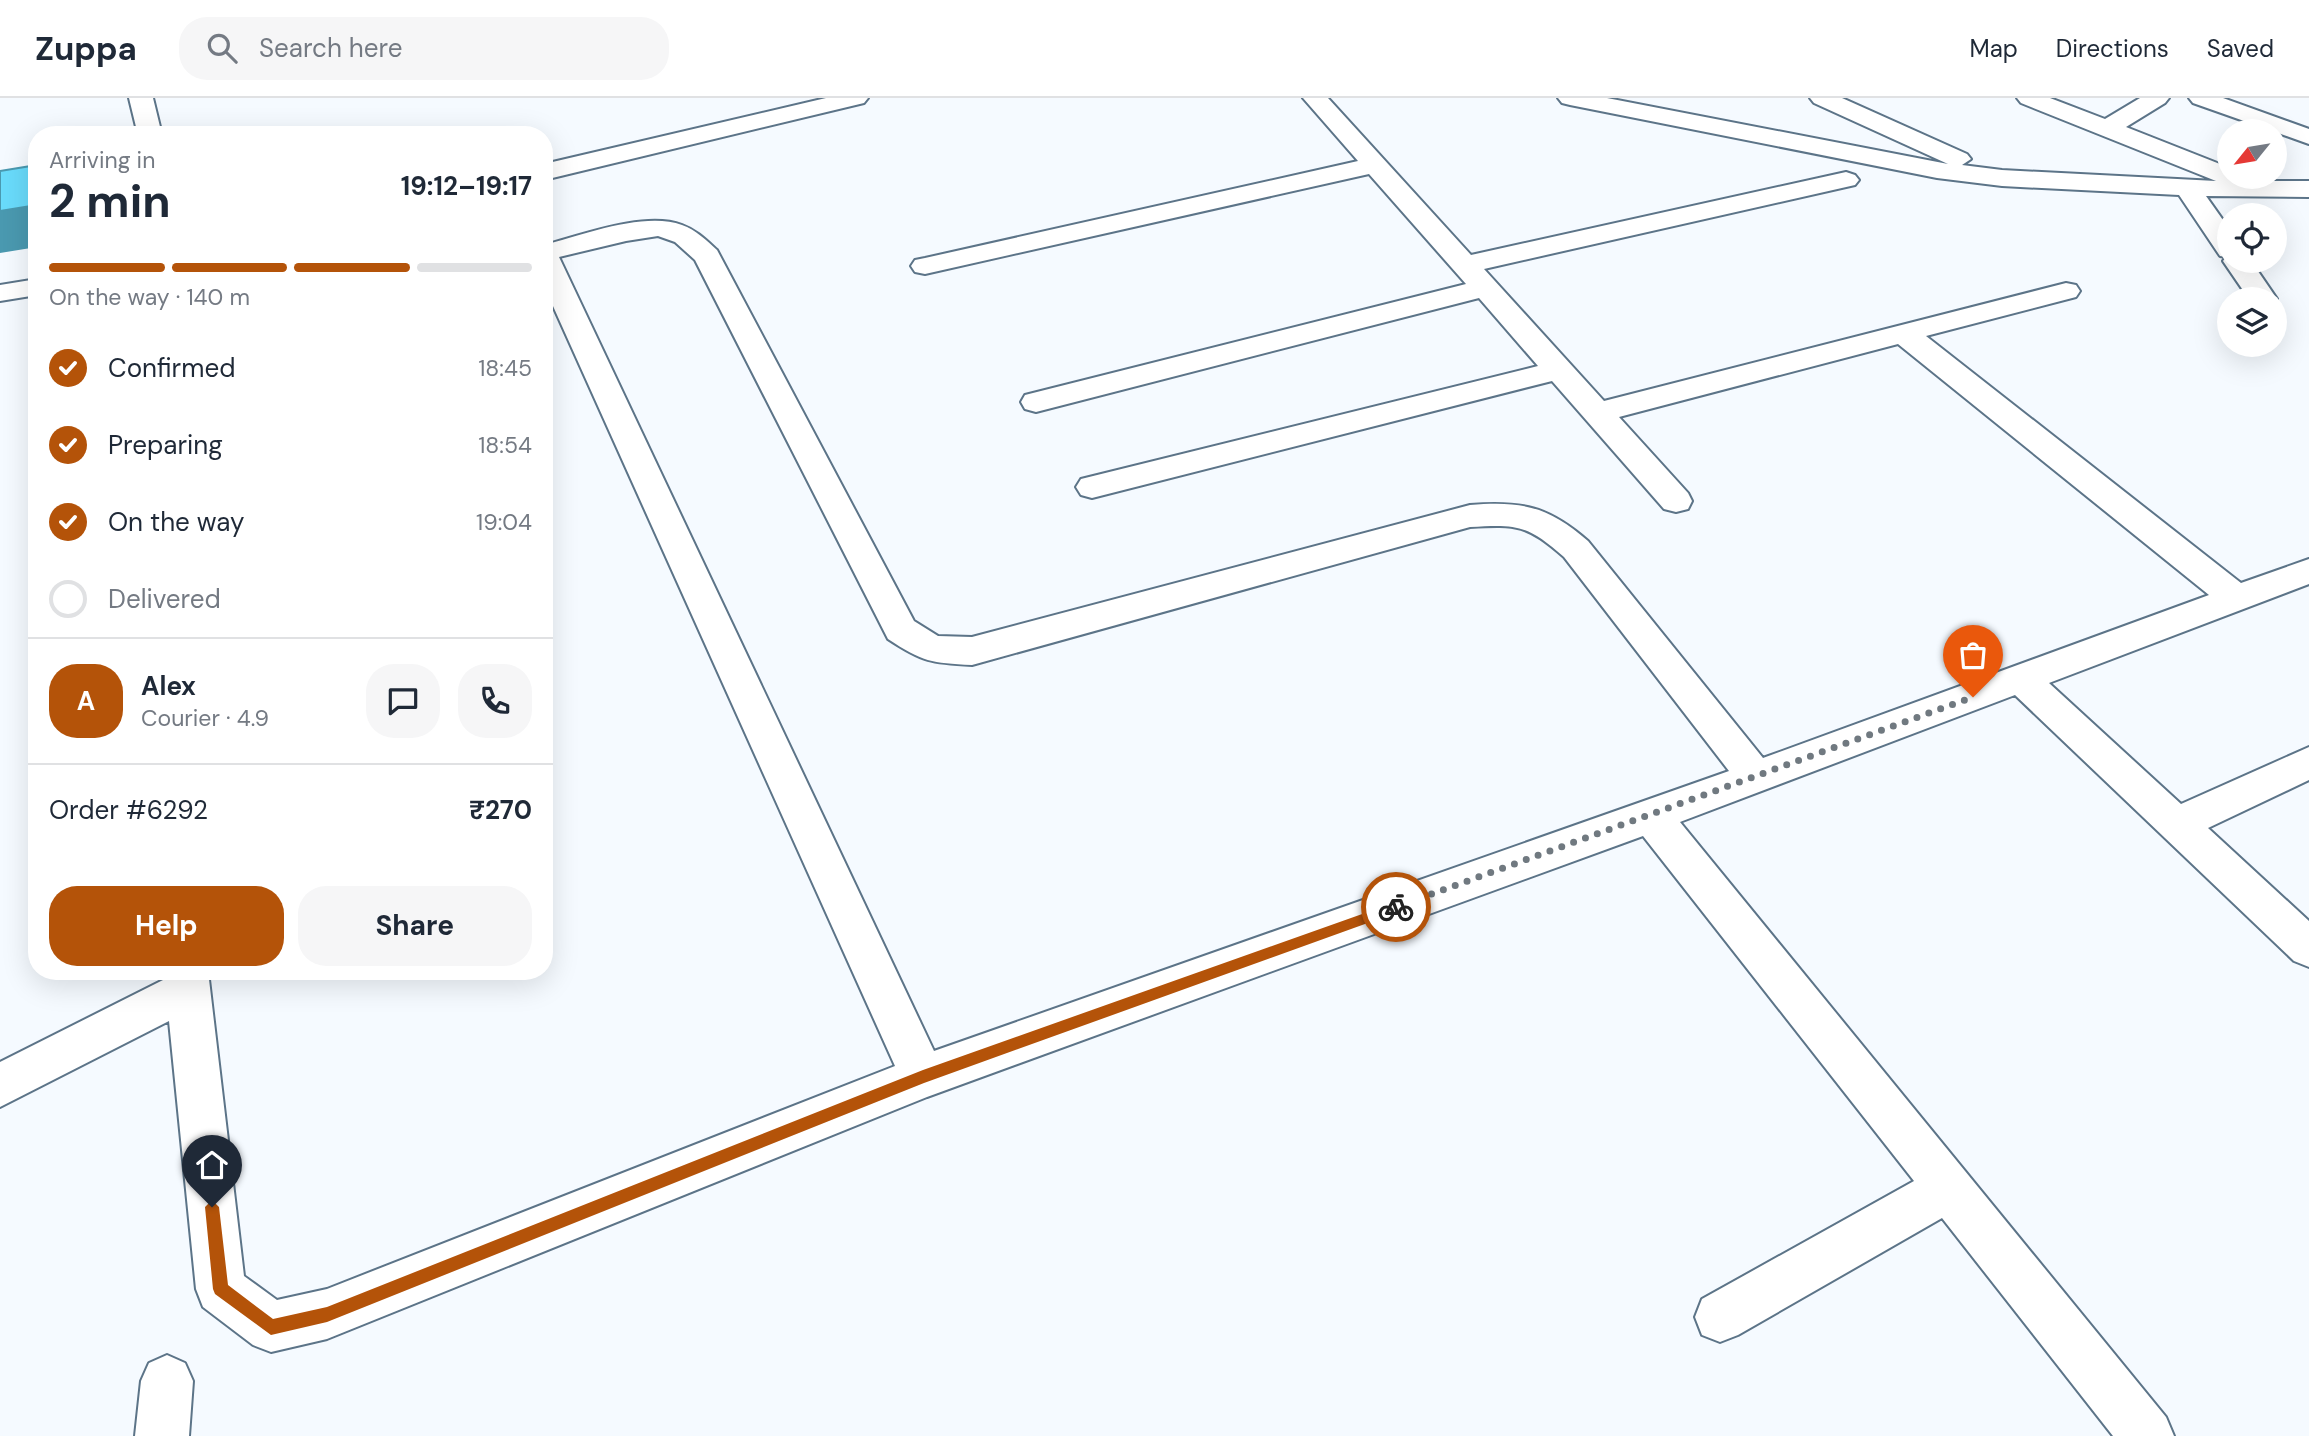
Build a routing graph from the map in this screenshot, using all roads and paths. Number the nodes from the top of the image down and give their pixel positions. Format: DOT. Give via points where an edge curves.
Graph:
graph roads {
  1 [pos="141,98"];
  2 [pos="856,98"];
  3 [pos="1315,98"];
  4 [pos="1570,98"];
  5 [pos="1822,98"];
  6 [pos="2029,98"];
  7 [pos="2157,98"];
  8 [pos="2201,98"];
  9 [pos="806,104"];
  10 [pos="147,126"];
  11 [pos="2106,129"];
  12 [pos="2309,137"];
  13 [pos="1375,165"];
  14 [pos="553,170"];
  15 [pos="2217,172"];
  16 [pos="2001,178"];
  17 [pos="1846,180"];
  18 [pos="2187,188"];
  19 [pos="2217,188"];
  20 [pos="2287,189"];
  21 [pos="2309,189"];
  22 [pos="2217,231"];
  23 [pos="553,252"];
  24 [pos="1465,265"];
  25 [pos="925,267"];
  26 [pos="553,274"];
  27 [pos="28,288"];
  28 [pos="1485,288"];
  29 [pos="2066,291"];
  30 [pos="0,293"];
  31 [pos="1903,333"];
  32 [pos="1558,370"];
  33 [pos="1035,402"];
  34 [pos="1597,412"];
  35 [pos="1092,487"];
  36 [pos="1676,501"];
  37 [pos="2309,571"];
  38 [pos="2236,598"];
  39 [pos="2021,679"];
  40 [pos="2309,763"];
  41 [pos="1756,777"];
  42 [pos="1651,816"];
  43 [pos="2177,824"];
  44 [pos="2309,947"];
  45 [pos="187,980"];
  46 [pos="923,1077"];
  47 [pos="0,1085"];
  48 [pos="1948,1188"];
  49 [pos="1720,1317"];
  50 [pos="167,1381"];
  51 [pos="162,1436"];
  52 [pos="2147,1436"];
  1 -- 10 [label="street"];
  2 -- 9 [label="street"];
  3 -- 13 [label="street"];
  4 -- 16 [label="street" via="1937,170"];
  5 -- 16 [label="street"];
  6 -- 11 [label="street"];
  7 -- 11 [label="street"];
  8 -- 12 [label="street"];
  9 -- 14 [label="street"];
  11 -- 15 [label="street"];
  13 -- 24 [label="street"];
  13 -- 25 [label="street"];
  16 -- 18 [label="street"];
  17 -- 24 [label="street"];
  18 -- 19 [label="street"];
  18 -- 22 [label="street"];
  20 -- 21 [label="street"];
  23 -- 41 [label="street" via="665,228 691,239 707,256 901,630 930,649 972,651 1470,516 1513,513 1548,524 1576,549"];
  24 -- 28 [label="street"];
  26 -- 46 [label="street"];
  27 -- 30 [label="street"];
  28 -- 32 [label="street"];
  28 -- 33 [label="street"];
  29 -- 31 [label="street"];
  31 -- 34 [label="street"];
  31 -- 38 [label="street"];
  32 -- 34 [label="street"];
  32 -- 35 [label="street"];
  34 -- 36 [label="street"];
  37 -- 38 [label="street"];
  38 -- 39 [label="street"];
  39 -- 41 [label="street"];
  39 -- 43 [label="street"];
  40 -- 43 [label="street"];
  41 -- 42 [label="street"];
  42 -- 46 [label="street"];
  42 -- 48 [label="street"];
  43 -- 44 [label="street"];
  45 -- 46 [label="street" via="221,1289 271,1327 327,1314"];
  45 -- 47 [label="street"];
  48 -- 49 [label="street"];
  48 -- 52 [label="street"];
  50 -- 51 [label="street"];
}
